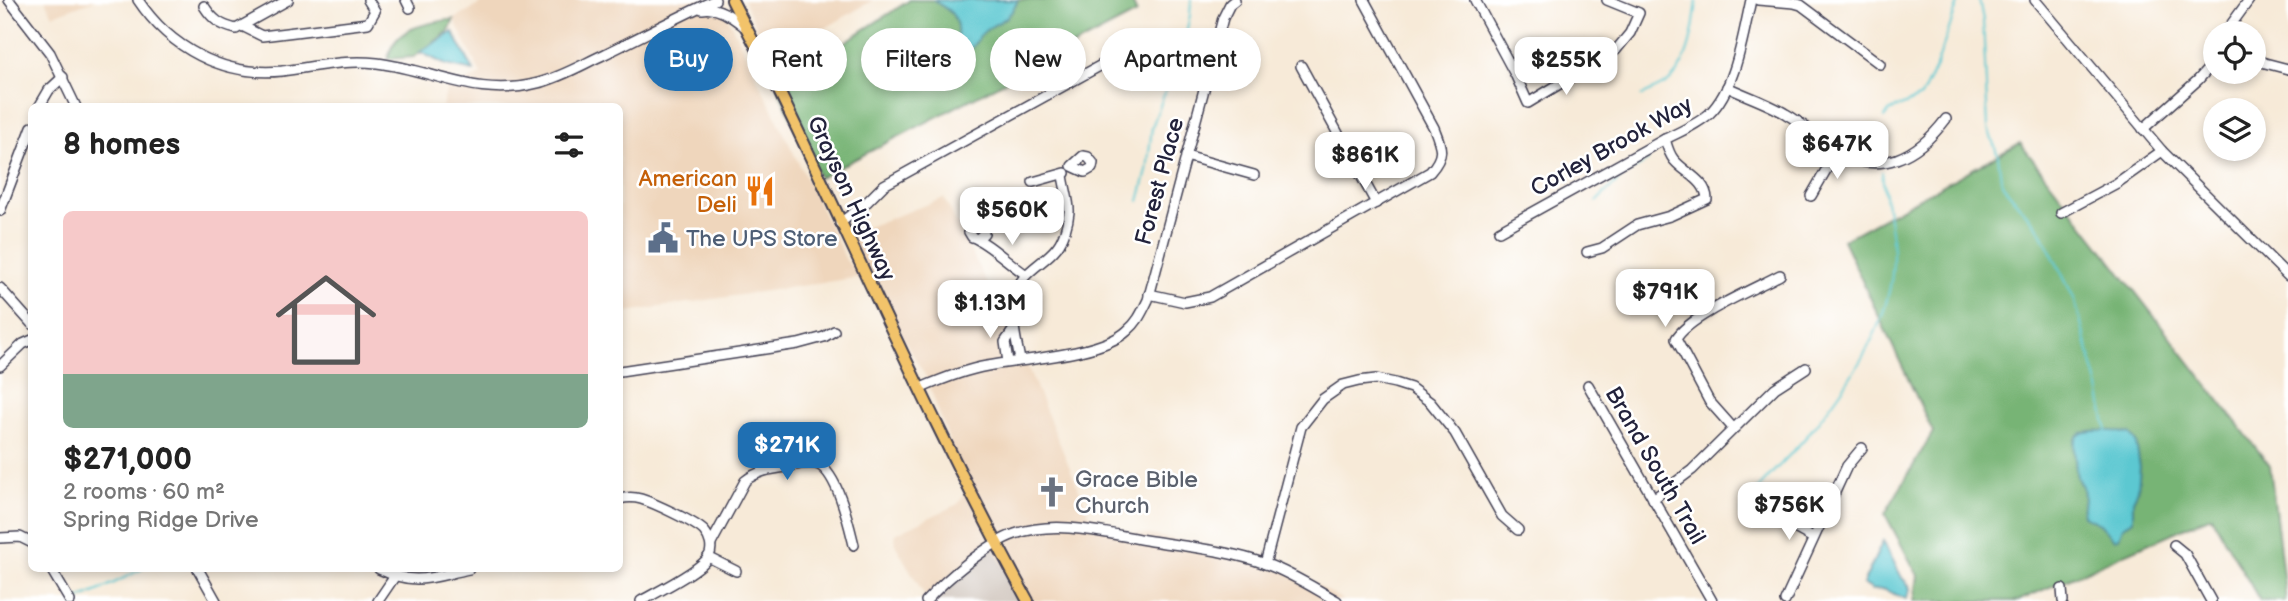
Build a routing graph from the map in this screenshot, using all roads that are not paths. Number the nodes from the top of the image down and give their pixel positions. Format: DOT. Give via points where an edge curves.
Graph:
graph roads {
  1 [pos="9,0"];
  2 [pos="138,0"];
  3 [pos="288,0"];
  4 [pos="368,0"];
  5 [pos="732,0"];
  6 [pos="1234,0"];
  7 [pos="1364,0"];
  8 [pos="1475,0"];
  9 [pos="1607,0"];
  10 [pos="1751,0"];
  11 [pos="1758,0"];
  12 [pos="2035,0"];
  13 [pos="2249,0"];
  14 [pos="711,1"];
  15 [pos="204,6"];
  16 [pos="693,10"];
  17 [pos="2234,21"];
  18 [pos="242,26"];
  19 [pos="746,28"];
  20 [pos="2266,63"];
  21 [pos="1880,64"];
  22 [pos="1100,66"];
  23 [pos="1301,66"];
  24 [pos="2288,69"];
  25 [pos="2203,74"];
  26 [pos="63,77"];
  27 [pos="1727,87"];
  28 [pos="41,103"];
  29 [pos="74,103"];
  30 [pos="1946,119"];
  31 [pos="2144,128"];
  32 [pos="28,138"];
  33 [pos="1665,139"];
  34 [pos="2162,151"];
  35 [pos="1837,152"];
  36 [pos="1186,156"];
  37 [pos="1072,166"];
  38 [pos="1063,174"];
  39 [pos="1254,175"];
  40 [pos="1033,182"];
  41 [pos="1811,196"];
  42 [pos="1376,203"];
  43 [pos="0,211"];
  44 [pos="2061,213"];
  45 [pos="840,223"];
  46 [pos="1499,231"];
  47 [pos="980,237"];
  48 [pos="1587,252"];
  49 [pos="1025,274"];
  50 [pos="1780,275"];
  51 [pos="2288,276"];
  52 [pos="0,288"];
  53 [pos="1149,294"];
  54 [pos="28,320"];
  55 [pos="1014,329"];
  56 [pos="834,331"];
  57 [pos="28,342"];
  58 [pos="1020,360"];
  59 [pos="1008,362"];
  60 [pos="0,366"];
  61 [pos="1806,369"];
  62 [pos="623,372"];
  63 [pos="1588,385"];
  64 [pos="921,388"];
  65 [pos="1733,428"];
  66 [pos="1862,448"];
  67 [pos="623,498"];
  68 [pos="1653,499"];
  69 [pos="1780,520"];
  70 [pos="1518,530"];
  71 [pos="0,538"];
  72 [pos="1813,538"];
  73 [pos="28,540"];
  74 [pos="996,543"];
  75 [pos="711,544"];
  76 [pos="854,545"];
  77 [pos="2174,545"];
  78 [pos="708,557"];
  79 [pos="1265,564"];
  80 [pos="736,571"];
  81 [pos="53,572"];
  82 [pos="200,572"];
  83 [pos="386,572"];
  84 [pos="456,572"];
  85 [pos="395,576"];
  86 [pos="2062,589"];
  87 [pos="70,601"];
  88 [pos="216,601"];
  89 [pos="377,601"];
  90 [pos="641,601"];
  91 [pos="926,601"];
  92 [pos="1028,601"];
  93 [pos="1337,601"];
  94 [pos="1712,601"];
  95 [pos="1786,601"];
  96 [pos="2063,601"];
  97 [pos="2211,601"];
  1 -- 26 [label="street"];
  2 -- 16 [label="street" via="174,41 224,66 272,72 365,62 466,86 495,88 550,80"];
  3 -- 18 [label="street"];
  4 -- 18 [label="street" via="374,11 368,23 262,36"];
  5 -- 19 [label="main road, Grayson Highway"];
  6 -- 36 [label="street, Forest Place" via="1223,18"];
  7 -- 42 [label="street" via="1442,146 1440,161 1430,172"];
  8 -- 9 [label="street" via="1528,103 1608,56 1630,33 1639,13"];
  10 -- 27 [label="street, Corley Brook Way"];
  11 -- 21 [label="street" via="1801,5"];
  12 -- 31 [label="street"];
  13 -- 17 [label="street"];
  14 -- 16 [label="street"];
  15 -- 18 [label="street" via="223,26"];
  16 -- 19 [label="street" via="718,9"];
  19 -- 45 [label="main road, Grayson Highway"];
  20 -- 24 [label="street"];
  22 -- 45 [label="street" via="884,185"];
  23 -- 42 [label="street"];
  25 -- 31 [label="street"];
  26 -- 28 [label="street"];
  26 -- 29 [label="street"];
  27 -- 33 [label="street, Corley Brook Way" via="1710,113"];
  27 -- 35 [label="street" via="1787,114"];
  30 -- 35 [label="street" via="1933,136 1896,161 1875,164"];
  31 -- 34 [label="street"];
  32 -- 43 [label="street"];
  33 -- 46 [label="street, Corley Brook Way"];
  33 -- 48 [label="street" via="1674,160 1698,180 1707,200 1637,225 1602,248"];
  34 -- 44 [label="street" via="2117,183"];
  34 -- 51 [label="street"];
  35 -- 41 [label="street"];
  36 -- 39 [label="street"];
  36 -- 53 [label="street, Forest Place"];
  37 -- 38 [label="street"];
  38 -- 40 [label="street"];
  38 -- 49 [label="street" via="1070,208 1066,230 1057,247"];
  42 -- 53 [label="street" via="1210,297 1185,302"];
  45 -- 64 [label="main road, Grayson Highway"];
  47 -- 49 [label="street"];
  49 -- 55 [label="street" via="1014,298"];
  50 -- 65 [label="street" via="1695,320 1676,339 1709,401"];
  52 -- 54 [label="street"];
  53 -- 58 [label="street, Forest Place" via="1140,317 1126,333 1071,353"];
  55 -- 58 [label="street"];
  55 -- 59 [label="street" via="1005,342"];
  56 -- 62 [label="street" via="798,344"];
  57 -- 60 [label="street"];
  58 -- 59 [label="street, Forest Place"];
  59 -- 64 [label="street, Forest Place"];
  61 -- 65 [label="street" via="1775,388"];
  63 -- 68 [label="street, Brand South Trail"];
  64 -- 74 [label="main road, Grayson Highway"];
  65 -- 68 [label="street" via="1692,470"];
  66 -- 72 [label="street" via="1847,466"];
  67 -- 75 [label="street" via="642,499 688,521 703,530"];
  68 -- 94 [label="street, Brand South Trail"];
  69 -- 72 [label="street"];
  70 -- 79 [label="street" via="1502,516 1455,433 1430,402 1411,388 1376,379 1359,381 1343,385 1323,399 1301,427"];
  71 -- 73 [label="street"];
  72 -- 95 [label="street"];
  74 -- 79 [label="street" via="1030,530 1065,528"];
  74 -- 91 [label="street"];
  74 -- 92 [label="main road, Grayson Highway"];
  75 -- 76 [label="street" via="738,490 753,474 812,463 833,481"];
  75 -- 78 [label="street"];
  77 -- 97 [label="street" via="2185,554"];
  78 -- 80 [label="street"];
  78 -- 90 [label="street"];
  79 -- 93 [label="street"];
  81 -- 87 [label="street"];
  82 -- 88 [label="street"];
  83 -- 85 [label="street"];
  84 -- 85 [label="street" via="427,579"];
  85 -- 89 [label="street"];
  86 -- 96 [label="street"];
}
